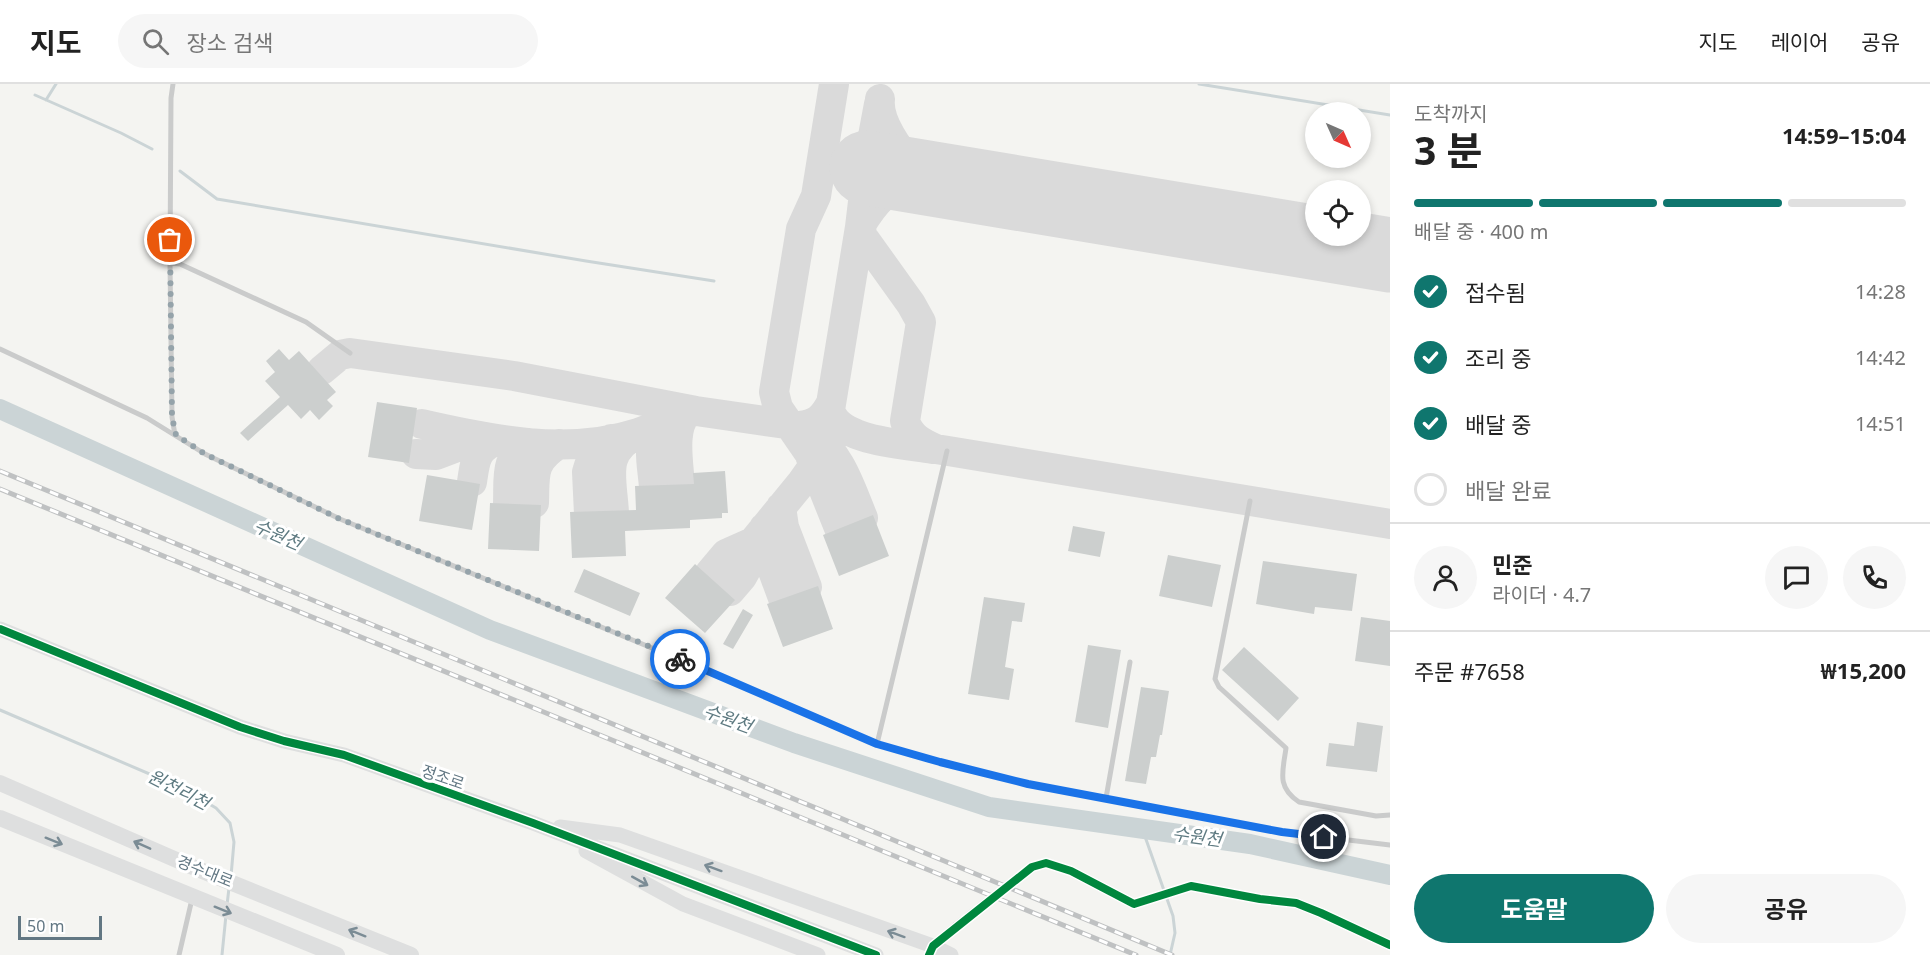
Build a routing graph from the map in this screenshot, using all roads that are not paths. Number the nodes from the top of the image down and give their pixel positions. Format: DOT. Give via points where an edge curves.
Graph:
graph roads {
  1 [pos="173,84"];
  2 [pos="170,263"];
  3 [pos="0,349"];
  4 [pos="350,353"];
  5 [pos="176,435"];
  6 [pos="947,451"];
  7 [pos="1250,501"];
  8 [pos="0,629"];
  9 [pos="1130,662"];
  10 [pos="877,744"];
  11 [pos="0,783"];
  12 [pos="1106,798"];
  13 [pos="1390,815"];
  14 [pos="4,822"];
  15 [pos="533,823"];
  16 [pos="1390,845"];
  17 [pos="1046,863"];
  18 [pos="192,897"];
  19 [pos="956,927"];
  20 [pos="1390,945"];
  21 [pos="931,951"];
  22 [pos="179,955"];
  23 [pos="337,955"];
  24 [pos="411,955"];
  25 [pos="818,955"];
  26 [pos="876,955"];
  27 [pos="951,955"];
  1 -- 2 [label="lane"];
  2 -- 4 [label="lane" via="180,264 306,322"];
  2 -- 5 [label="lane" via="172,417"];
  3 -- 5 [label="lane" via="147,417"];
  5 -- 10 [label="lane" via="205,454 340,519"];
  6 -- 10 [label="lane"];
  7 -- 13 [label="lane" via="1215,679 1286,748 1282,778 1292,797 1299,802"];
  8 -- 15 [label="street, 정조로" via="240,728 344,755"];
  9 -- 12 [label="lane"];
  10 -- 12 [label="lane" via="1028,784"];
  24 -- 11 [label="main road, 경수대로, one-way" via="195,868"];
  12 -- 16 [label="lane" via="1282,832"];
  14 -- 18 [label="main road, 경수대로, one-way"];
  21 -- 15 [label="street, one-way" via="620,836"];
  15 -- 25 [label="street, one-way" via="683,904"];
  15 -- 26 [label="street, 정조로"];
  17 -- 20 [label="street" via="1134,904 1191,886 1296,903"];
  18 -- 22 [label="lane"];
  18 -- 23 [label="main road, 경수대로, one-way"];
  19 -- 21 [label="street"];
  21 -- 27 [label="street"];
}
